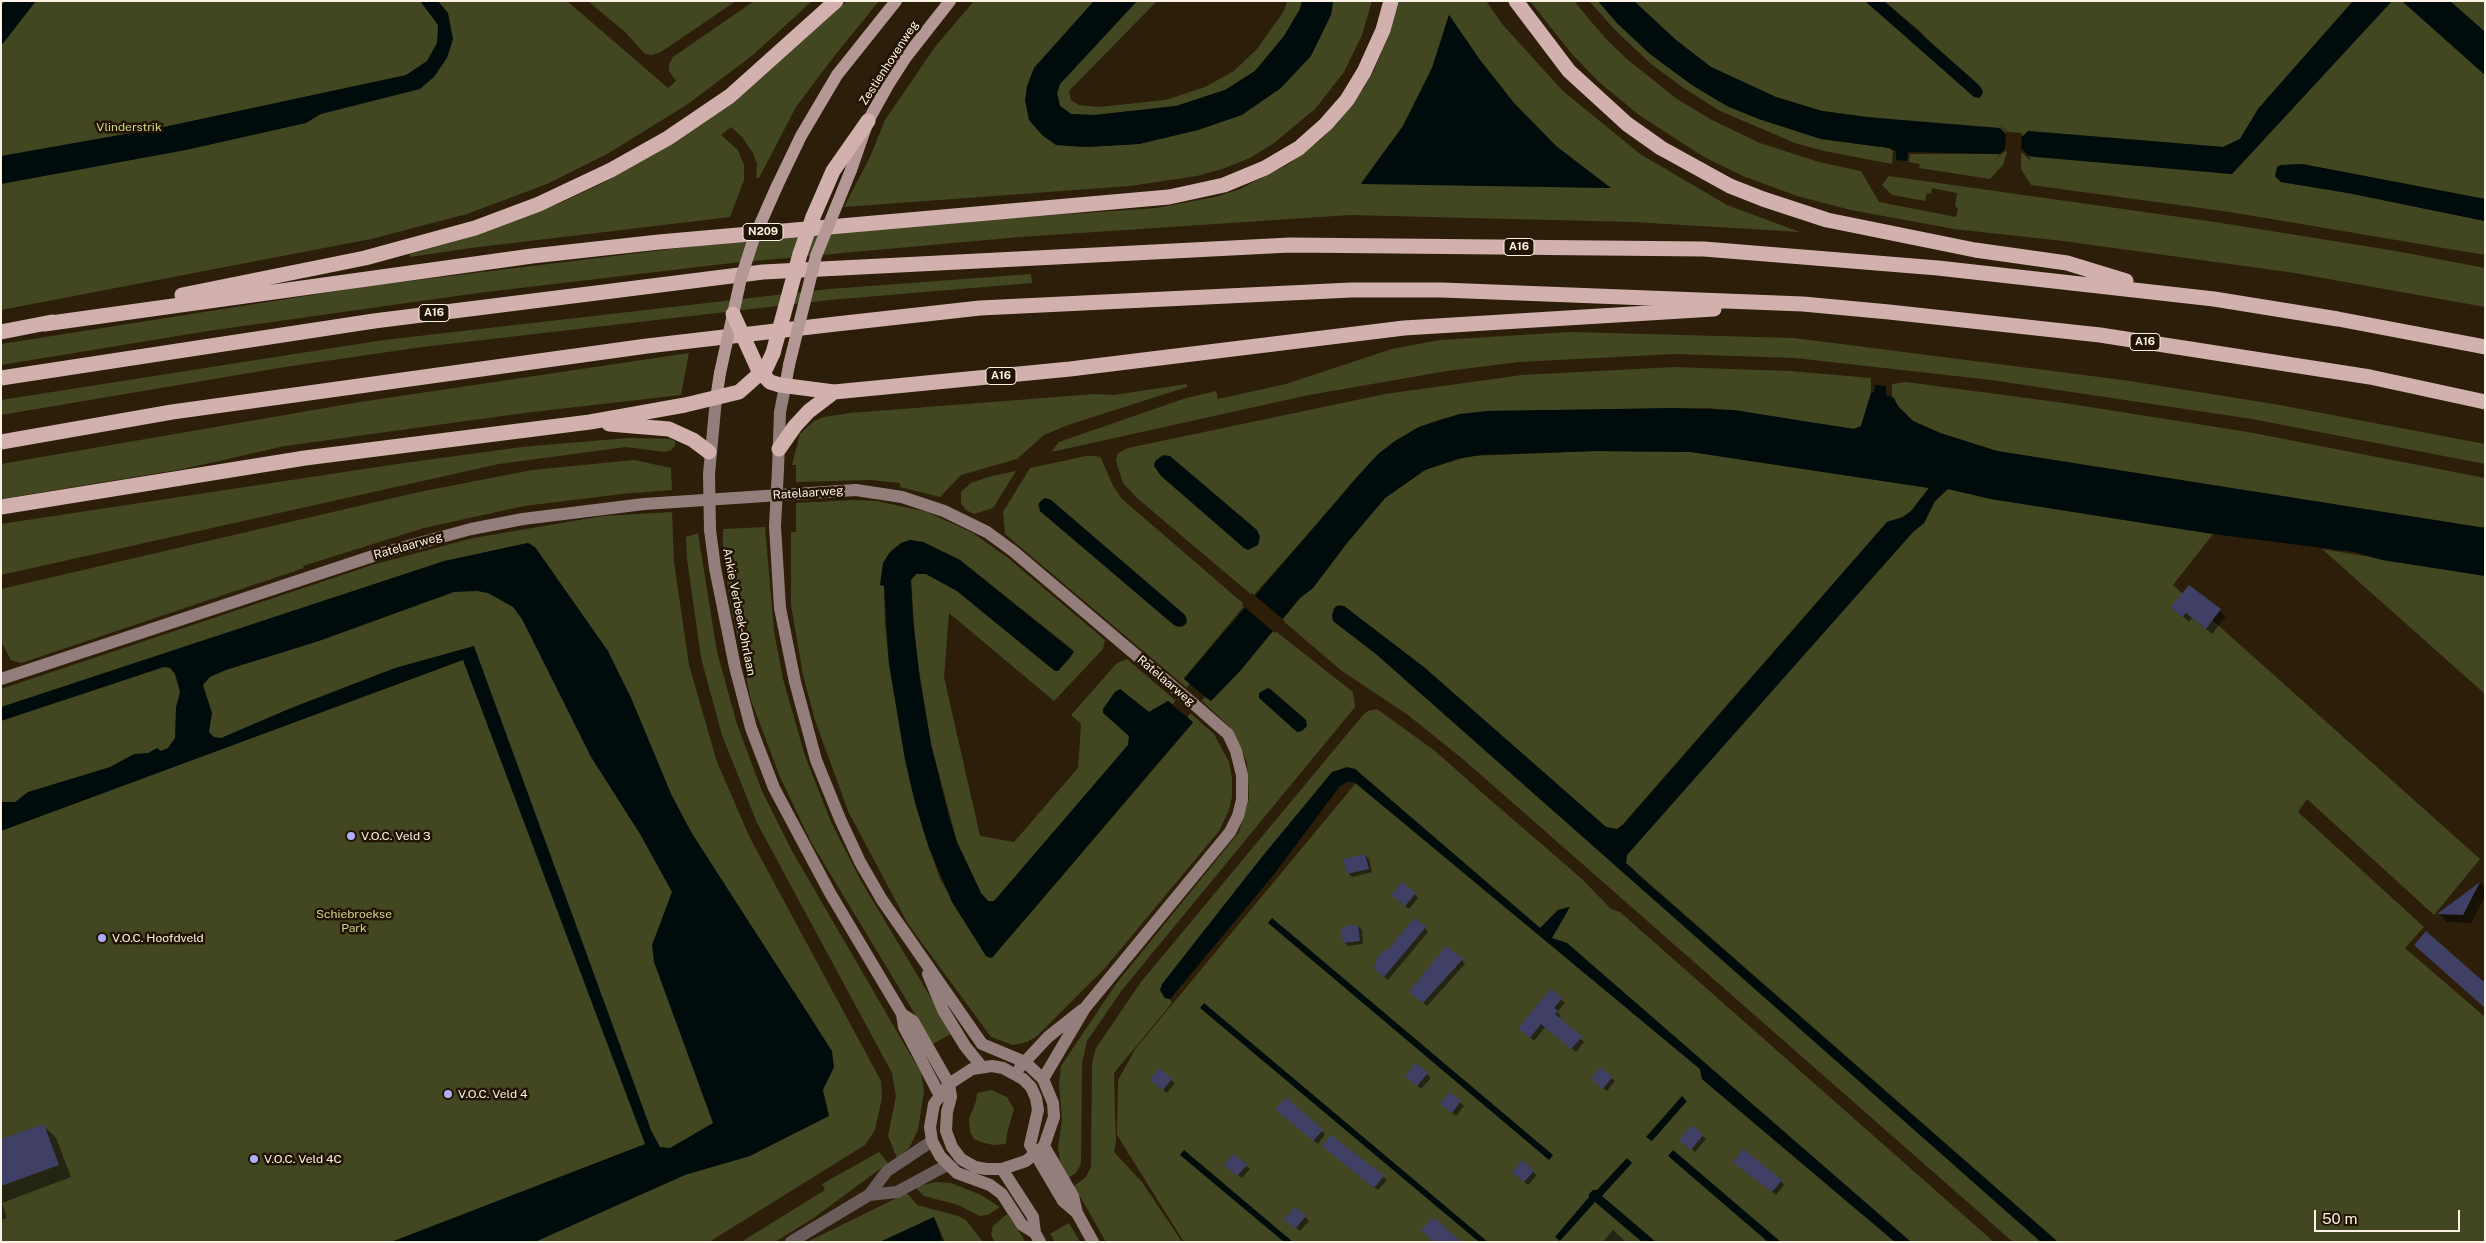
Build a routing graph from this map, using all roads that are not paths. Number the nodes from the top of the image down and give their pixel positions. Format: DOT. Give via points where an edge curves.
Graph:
graph roads {
  1 [pos="836,1"];
  2 [pos="896,1"];
  3 [pos="950,1"];
  4 [pos="1391,1"];
  5 [pos="1516,1"];
  6 [pos="868,121"];
  7 [pos="2168,293"];
  8 [pos="1803,304"];
  9 [pos="733,314"];
  10 [pos="44,324"];
  11 [pos="1,332"];
  12 [pos="2485,348"];
  13 [pos="761,370"];
  14 [pos="1,378"];
  15 [pos="785,387"];
  16 [pos="834,392"];
  17 [pos="716,399"];
  18 [pos="2485,402"];
  19 [pos="590,422"];
  20 [pos="1,442"];
  21 [pos="779,450"];
  22 [pos="709,452"];
  23 [pos="1,507"];
  24 [pos="1,679"];
  25 [pos="918,951"];
  26 [pos="1084,1008"];
  27 [pos="902,1014"];
  28 [pos="1024,1062"];
  29 [pos="982,1067"];
  30 [pos="1014,1072"];
  31 [pos="1043,1079"];
  32 [pos="949,1084"];
  33 [pos="939,1094"];
  34 [pos="932,1141"];
  35 [pos="1039,1150"];
  36 [pos="961,1158"];
  37 [pos="947,1164"];
  38 [pos="1002,1169"];
  39 [pos="869,1195"];
  40 [pos="1038,1238"];
  41 [pos="791,1242"];
  42 [pos="1093,1242"];
  1 -- 10 [label="highway" via="798,38 722,101 668,138 611,170 539,204 475,228 365,258"];
  2 -- 9 [label="main road, Ankie Verbeek-Ohrlaan / N209, bridge" via="837,75 801,136 754,238"];
  3 -- 6 [label="main road, Zestienhovenweg" via="906,57"];
  4 -- 10 [label="highway, N209" via="1383,30 1364,72 1347,100 1326,124 1299,148 1265,168 1224,185 1169,196 532,256"];
  5 -- 7 [label="highway, A16" via="1569,71 1627,124 1661,148 1730,186 1827,220 1975,250 2067,263"];
  6 -- 13 [label="highway, bridge" via="833,172 800,254 773,353"];
  6 -- 15 [label="main road, Zestienhovenweg, bridge" via="816,256"];
  7 -- 12 [label="highway, A16" via="2338,319"];
  7 -- 14 [label="highway, A16" via="1947,269 1704,249 1290,244 763,272 374,320"];
  8 -- 16 [label="highway, A16" via="1404,328 1070,370"];
  8 -- 18 [label="highway, A16" via="2100,335 2370,377"];
  8 -- 20 [label="highway, A16" via="1442,290 1351,290 980,308 619,349 172,412"];
  9 -- 13 [label="highway, bridge"];
  9 -- 17 [label="main road, Ankie Verbeek-Ohrlaan / N209, bridge"];
  10 -- 11 [label="highway"];
  13 -- 15 [label="highway, A16" via="770,382"];
  13 -- 17 [label="highway" via="739,392"];
  15 -- 16 [label="highway, A16"];
  15 -- 21 [label="main road" via="780,412"];
  16 -- 21 [label="highway" via="809,411"];
  17 -- 19 [label="highway"];
  17 -- 22 [label="main road, Ankie Verbeek-Ohrlaan"];
  19 -- 22 [label="highway" via="669,429"];
  19 -- 23 [label="highway" via="305,458"];
  21 -- 25 [label="main road, bridge" via="775,526 780,608 816,760 860,862"];
  22 -- 27 [label="main road, Ankie Verbeek-Ohrlaan, bridge" via="714,568 734,667 751,728 774,788 830,893"];
  24 -- 26 [label="main road, Ratelaarweg" via="379,554 471,528 602,508 856,490 902,496 944,511 987,532 1052,583 1228,734 1236,751 1242,775 1242,800 1230,832"];
  25 -- 28 [label="main road" via="982,1044"];
  25 -- 29 [label="main road" via="943,1010"];
  26 -- 28 [label="main road, Ratelaarweg" via="1048,1037"];
  26 -- 31 [label="main road, Ratelaarweg"];
  27 -- 32 [label="main road, Ankie Verbeek-Ohrlaan" via="913,1021"];
  27 -- 33 [label="main road, Ankie Verbeek-Ohrlaan" via="904,1028"];
  28 -- 30 [label="main road, Ratelaarweg"];
  28 -- 31 [label="main road"];
  29 -- 30 [label="main road" via="992,1066"];
  29 -- 32 [label="main road"];
  30 -- 35 [label="main road" via="1036,1098 1038,1110 1030,1145"];
  31 -- 35 [label="main road" via="1053,1103 1054,1117"];
  32 -- 33 [label="main road"];
  32 -- 36 [label="main road" via="952,1097 946,1112 946,1131"];
  33 -- 34 [label="main road" via="931,1114"];
  34 -- 37 [label="main road"];
  34 -- 39 [label="street" via="886,1171"];
  35 -- 38 [label="main road" via="1018,1165"];
  35 -- 42 [label="main road" via="1073,1196 1076,1214"];
  36 -- 37 [label="main road"];
  36 -- 38 [label="main road" via="986,1170"];
  37 -- 39 [label="street" via="897,1192"];
  37 -- 40 [label="main road" via="968,1179 996,1189 1022,1225"];
  38 -- 40 [label="main road" via="1033,1217"];
  39 -- 41 [label="street"];
}
